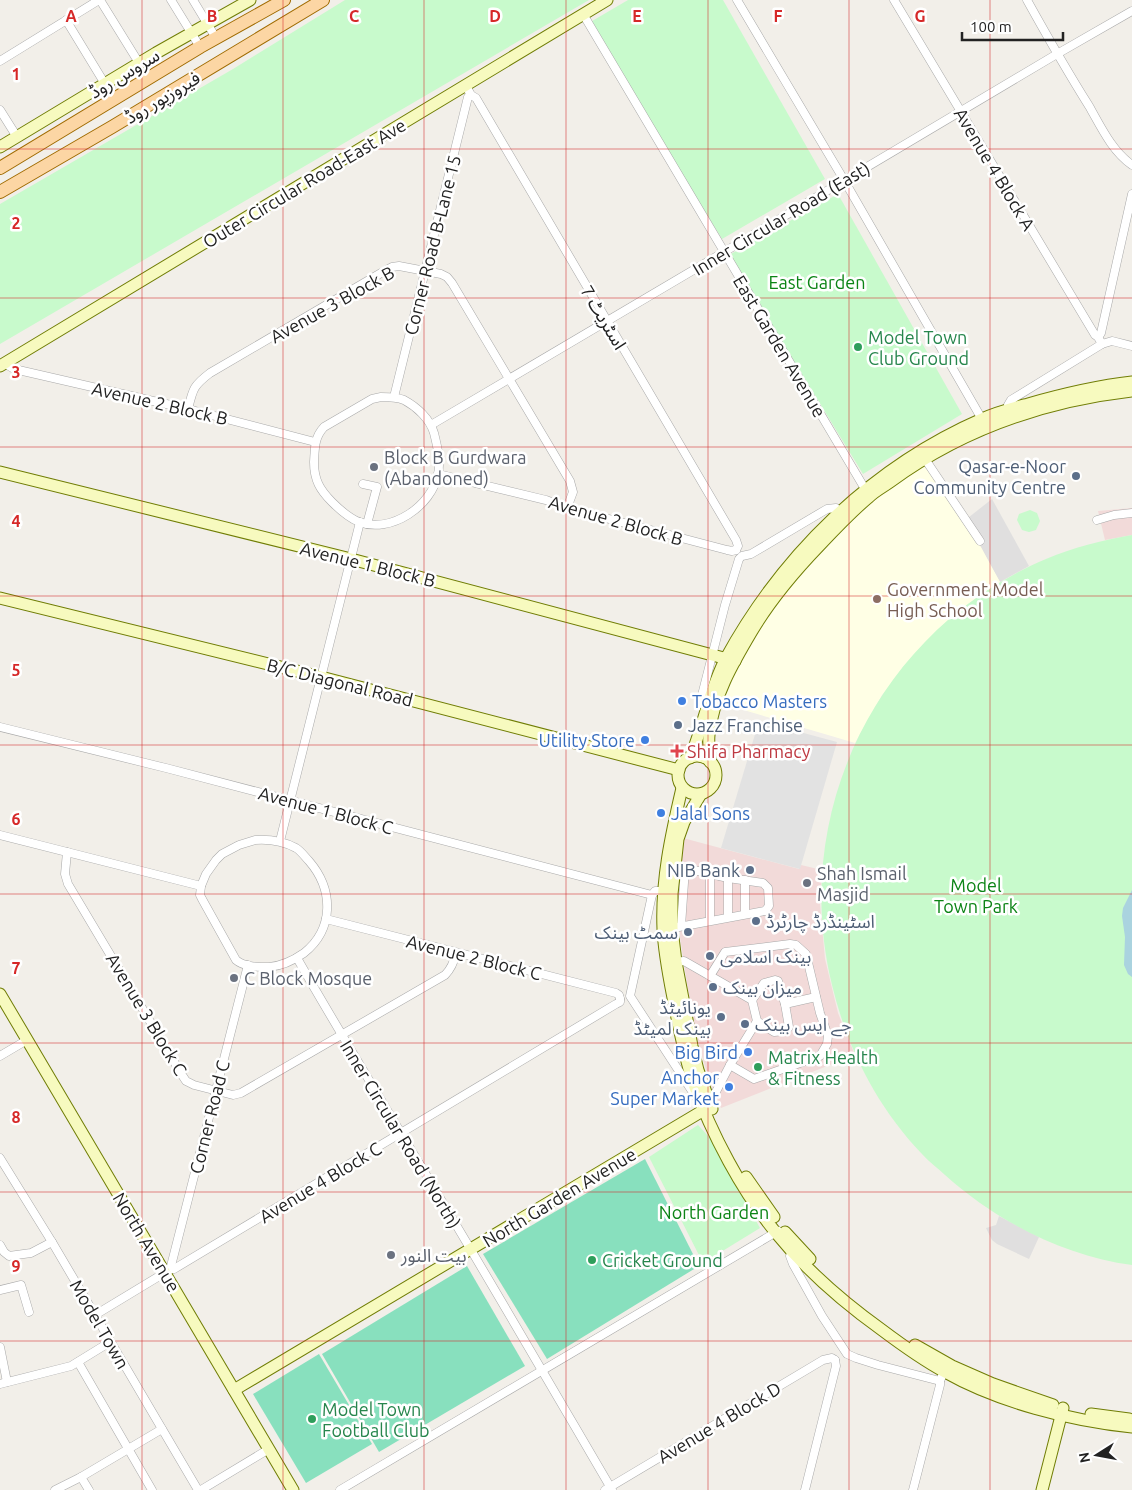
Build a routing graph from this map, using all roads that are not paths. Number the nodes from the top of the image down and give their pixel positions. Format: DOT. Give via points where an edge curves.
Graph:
graph roads {
  1 [pos="99,0"];
  2 [pos="171,0"];
  3 [pos="193,0"];
  4 [pos="250,0"];
  5 [pos="284,0"];
  6 [pos="324,0"];
  7 [pos="607,0"];
  8 [pos="737,0"];
  9 [pos="894,0"];
  10 [pos="1027,0"];
  11 [pos="1132,11"];
  12 [pos="583,14"];
  13 [pos="66,20"];
  14 [pos="208,24"];
  15 [pos="192,34"];
  16 [pos="216,38"];
  17 [pos="200,47"];
  18 [pos="1057,54"];
  19 [pos="0,61"];
  20 [pos="139,63"];
  21 [pos="105,84"];
  22 [pos="468,90"];
  23 [pos="0,110"];
  24 [pos="960,111"];
  25 [pos="17,137"];
  26 [pos="0,148"];
  27 [pos="1132,165"];
  28 [pos="0,168"];
  29 [pos="844,180"];
  30 [pos="0,192"];
  31 [pos="1132,194"];
  32 [pos="724,252"];
  33 [pos="426,270"];
  34 [pos="607,321"];
  35 [pos="1100,340"];
  36 [pos="1132,346"];
  37 [pos="4,364"];
  38 [pos="509,379"];
  39 [pos="1132,382"];
  40 [pos="1132,391"];
  41 [pos="394,397"];
  42 [pos="188,409"];
  43 [pos="1009,409"];
  44 [pos="984,423"];
  45 [pos="431,425"];
  46 [pos="315,442"];
  47 [pos="925,459"];
  48 [pos="0,472"];
  49 [pos="438,474"];
  50 [pos="363,484"];
  51 [pos="867,493"];
  52 [pos="567,508"];
  53 [pos="840,512"];
  54 [pos="1132,513"];
  55 [pos="1097,520"];
  56 [pos="364,523"];
  57 [pos="980,541"];
  58 [pos="736,550"];
  59 [pos="741,557"];
  60 [pos="351,559"];
  61 [pos="0,598"];
  62 [pos="0,603"];
  63 [pos="713,654"];
  64 [pos="730,659"];
  65 [pos="320,680"];
  66 [pos="706,706"];
  67 [pos="0,727"];
  68 [pos="690,758"];
  69 [pos="710,762"];
  70 [pos="679,778"];
  71 [pos="701,794"];
  72 [pos="290,801"];
  73 [pos="0,836"];
  74 [pos="280,841"];
  75 [pos="67,852"];
  76 [pos="680,867"];
  77 [pos="710,874"];
  78 [pos="728,878"];
  79 [pos="745,880"];
  80 [pos="201,886"];
  81 [pos="664,891"];
  82 [pos="652,895"];
  83 [pos="745,914"];
  84 [pos="728,917"];
  85 [pos="326,919"];
  86 [pos="710,920"];
  87 [pos="672,928"];
  88 [pos="456,953"];
  89 [pos="297,958"];
  90 [pos="672,962"];
  91 [pos="248,965"];
  92 [pos="710,976"];
  93 [pos="0,994"];
  94 [pos="630,996"];
  95 [pos="816,996"];
  96 [pos="620,998"];
  97 [pos="752,1000"];
  98 [pos="785,1004"];
  99 [pos="757,1021"];
  100 [pos="341,1035"];
  101 [pos="27,1040"];
  102 [pos="0,1056"];
  103 [pos="730,1065"];
  104 [pos="215,1091"];
  105 [pos="707,1107"];
  106 [pos="401,1133"];
  107 [pos="0,1158"];
  108 [pos="778,1230"];
  109 [pos="52,1242"];
  110 [pos="0,1245"];
  111 [pos="471,1249"];
  112 [pos="792,1252"];
  113 [pos="168,1271"];
  114 [pos="0,1290"];
  115 [pos="29,1312"];
  116 [pos="95,1315"];
  117 [pos="110,1342"];
  118 [pos="0,1348"];
  119 [pos="845,1352"];
  120 [pos="835,1360"];
  121 [pos="78,1362"];
  122 [pos="543,1370"];
  123 [pos="944,1372"];
  124 [pos="3,1383"];
  125 [pos="234,1390"];
  126 [pos="1062,1412"];
  127 [pos="1132,1419"];
  128 [pos="1132,1427"];
  129 [pos="162,1429"];
  130 [pos="127,1449"];
  131 [pos="269,1449"];
  132 [pos="81,1477"];
  133 [pos="609,1489"];
  134 [pos="55,1490"];
  135 [pos="89,1490"];
  136 [pos="152,1490"];
  137 [pos="200,1490"];
  138 [pos="293,1490"];
  139 [pos="340,1490"];
  140 [pos="805,1490"];
  141 [pos="913,1490"];
  142 [pos="1042,1490"];
  1 -- 13 [label="street"];
  1 -- 20 [label="street"];
  2 -- 15 [label="street"];
  3 -- 14 [label="street"];
  4 -- 14 [label="main road, سروس روڈ"];
  5 -- 16 [label="main road, فیروزپور روڈ"];
  6 -- 30 [label="main road, فیروزپور روڈ"];
  7 -- 12 [label="main road, Outer Circular Road-East Ave"];
  8 -- 29 [label="street"];
  9 -- 24 [label="street, Avenue 4 Block A"];
  10 -- 18 [label="street"];
  11 -- 18 [label="street, Inner Circular Road (East)"];
  12 -- 22 [label="main road, Outer Circular Road-East Ave"];
  12 -- 32 [label="street, East Garden Avenue"];
  13 -- 19 [label="street"];
  13 -- 21 [label="street"];
  14 -- 15 [label="main road, سروس روڈ"];
  14 -- 16 [label="street"];
  15 -- 17 [label="street"];
  15 -- 20 [label="main road, سروس روڈ"];
  16 -- 17 [label="main road, فیروزپور روڈ"];
  17 -- 28 [label="main road, فیروزپور روڈ"];
  18 -- 24 [label="street, Inner Circular Road (East)"];
  18 -- 27 [label="street" via="1111,144"];
  20 -- 21 [label="main road, سروس روڈ"];
  21 -- 25 [label="main road, سروس روڈ"];
  22 -- 33 [label="street, Corner Road B-Lane 15"];
  22 -- 34 [label="street, اسٹریٹ 7" via="476,98"];
  22 -- 37 [label="main road, Outer Circular Road-East Ave"];
  23 -- 25 [label="street"];
  24 -- 29 [label="street, Inner Circular Road (East)"];
  24 -- 35 [label="street, Avenue 4 Block A"];
  25 -- 26 [label="main road, سروس روڈ"];
  29 -- 32 [label="street, Inner Circular Road (East)"];
  29 -- 44 [label="street"];
  31 -- 35 [label="street"];
  32 -- 34 [label="street, Inner Circular Road (East)"];
  32 -- 51 [label="street, East Garden Avenue"];
  33 -- 38 [label="street, Avenue 3 Block B" via="447,276"];
  33 -- 41 [label="street, Corner Road B-Lane 15"];
  33 -- 42 [label="street, Avenue 3 Block B" via="399,266 381,273 210,373 194,388"];
  34 -- 38 [label="street, Inner Circular Road (East)"];
  34 -- 58 [label="street, اسٹریٹ 7" via="736,540"];
  35 -- 36 [label="street"];
  35 -- 43 [label="street" via="1010,400"];
  37 -- 42 [label="street, Avenue 2 Block B"];
  38 -- 45 [label="street, Inner Circular Road (East)"];
  38 -- 52 [label="street, Avenue 3 Block B" via="570,481 573,492"];
  39 -- 43 [label="main road" via="1063,394"];
  40 -- 44 [label="main road" via="1076,400"];
  41 -- 45 [label="street" via="416,409"];
  41 -- 46 [label="street" via="372,399 345,414 324,427"];
  42 -- 46 [label="street, Avenue 2 Block B"];
  43 -- 44 [label="main road"];
  44 -- 47 [label="main road"];
  44 -- 51 [label="main road" via="913,456"];
  45 -- 49 [label="street" via="438,452"];
  46 -- 56 [label="street" via="314,472 318,487 346,515"];
  47 -- 51 [label="main road"];
  47 -- 57 [label="street"];
  48 -- 60 [label="main road, Avenue 1 Block B"];
  49 -- 52 [label="street, Avenue 2 Block B"];
  49 -- 56 [label="street" via="427,499 408,515 378,524"];
  50 -- 56 [label="street" via="377,487"];
  51 -- 53 [label="main road"];
  51 -- 64 [label="main road" via="787,582"];
  52 -- 58 [label="street, Avenue 2 Block B"];
  53 -- 59 [label="street" via="836,508 828,508"];
  53 -- 64 [label="main road" via="798,554 767,592"];
  54 -- 55 [label="street" via="1114,514"];
  56 -- 60 [label="street"];
  58 -- 59 [label="street, اسٹریٹ 7"];
  59 -- 63 [label="street" via="737,561"];
  60 -- 63 [label="main road, Avenue 1 Block B"];
  60 -- 65 [label="street"];
  61 -- 65 [label="main road, B/C Diagonal Road"];
  62 -- 65 [label="main road, B/C Diagonal Road"];
  63 -- 64 [label="main road, Avenue 1 Block B"];
  63 -- 66 [label="street" via="701,700"];
  64 -- 66 [label="main road" via="718,674"];
  64 -- 69 [label="main road" via="712,719"];
  65 -- 70 [label="main road, B/C Diagonal Road"];
  65 -- 72 [label="street"];
  66 -- 68 [label="main road"];
  67 -- 72 [label="street, Avenue 1 Block C"];
  68 -- 69 [label="main road" via="700,757"];
  68 -- 70 [label="main road" via="682,764"];
  69 -- 71 [label="main road" via="715,779 709,790"];
  70 -- 71 [label="main road" via="691,794"];
  70 -- 81 [label="main road"];
  71 -- 76 [label="main road" via="678,839"];
  72 -- 74 [label="street"];
  72 -- 82 [label="street, Avenue 1 Block C"];
  73 -- 75 [label="street"];
  74 -- 80 [label="street" via="255,840 230,848 211,866"];
  74 -- 85 [label="street" via="296,849 315,868 328,899"];
  75 -- 80 [label="street"];
  75 -- 104 [label="street, Avenue 3 Block C" via="65,874 71,889 182,1075 194,1085"];
  76 -- 77 [label="street"];
  76 -- 87 [label="main road" via="672,894"];
  77 -- 78 [label="street"];
  77 -- 86 [label="street"];
  78 -- 79 [label="street"];
  78 -- 84 [label="street"];
  79 -- 83 [label="street"];
  79 -- 83 [label="street" via="766,885 769,906 767,910"];
  80 -- 91 [label="street" via="200,895 233,956 238,962"];
  81 -- 82 [label="street"];
  81 -- 87 [label="main road"];
  82 -- 94 [label="street"];
  83 -- 84 [label="street"];
  84 -- 86 [label="street"];
  85 -- 88 [label="street, Avenue 2 Block C"];
  85 -- 89 [label="street" via="317,939"];
  86 -- 87 [label="street"];
  87 -- 90 [label="main road"];
  88 -- 96 [label="street, Avenue 2 Block C" via="616,994"];
  88 -- 100 [label="street, Avenue 3 Block C" via="445,975"];
  89 -- 91 [label="street" via="273,967"];
  89 -- 100 [label="street, Inner Circular Road (North)"];
  90 -- 92 [label="street" via="684,961"];
  90 -- 105 [label="main road" via="685,1053 693,1081"];
  91 -- 104 [label="street, Corner Road C"];
  92 -- 95 [label="street" via="725,952 793,944 806,954"];
  92 -- 97 [label="street"];
  93 -- 101 [label="main road, North Avenue"];
  94 -- 96 [label="street"];
  94 -- 105 [label="street"];
  95 -- 98 [label="street"];
  95 -- 103 [label="street" via="828,1036 820,1056 754,1079"];
  96 -- 106 [label="street, Avenue 4 Block C" via="620,1002"];
  97 -- 98 [label="street" via="762,985 775,980 780,984"];
  97 -- 99 [label="street"];
  98 -- 99 [label="street" via="790,1024 785,1031 774,1032"];
  99 -- 103 [label="street"];
  100 -- 104 [label="street, Avenue 3 Block C" via="241,1094"];
  100 -- 106 [label="street, Inner Circular Road (North)"];
  101 -- 102 [label="street"];
  101 -- 113 [label="main road, North Avenue"];
  103 -- 105 [label="street"];
  104 -- 113 [label="street, Corner Road C"];
  105 -- 108 [label="main road" via="728,1160"];
  105 -- 111 [label="main road, North Garden Avenue"];
  106 -- 111 [label="street, Inner Circular Road (North)"];
  106 -- 113 [label="street, Avenue 4 Block C"];
  107 -- 109 [label="street, Model Town"];
  108 -- 112 [label="main road"];
  108 -- 122 [label="street"];
  108 -- 123 [label="main road" via="847,1295"];
  109 -- 110 [label="street" via="30,1253 9,1256"];
  109 -- 116 [label="street, Model Town"];
  111 -- 122 [label="street, Inner Circular Road (North)"];
  111 -- 125 [label="main road, North Garden Avenue"];
  112 -- 119 [label="street" via="793,1264"];
  112 -- 123 [label="main road" via="842,1300"];
  113 -- 116 [label="street, Avenue 4 Block C"];
  113 -- 125 [label="main road, North Avenue"];
  114 -- 115 [label="street" via="21,1285"];
  116 -- 117 [label="street, Model Town"];
  117 -- 121 [label="street"];
  117 -- 129 [label="street, Model Town"];
  118 -- 124 [label="street"];
  119 -- 120 [label="street"];
  119 -- 123 [label="street" via="856,1358"];
  120 -- 133 [label="street, Avenue 4 Block D" via="823,1360"];
  120 -- 140 [label="street"];
  121 -- 124 [label="street"];
  121 -- 130 [label="street"];
  122 -- 133 [label="street, Inner Circular Road (North)"];
  122 -- 139 [label="street"];
  123 -- 126 [label="main road" via="993,1384"];
  123 -- 141 [label="street"];
  125 -- 131 [label="main road, North Avenue"];
  126 -- 127 [label="main road"];
  126 -- 128 [label="main road" via="1106,1424"];
  126 -- 142 [label="main road"];
  129 -- 130 [label="street"];
  129 -- 137 [label="street, Model Town"];
  130 -- 132 [label="street"];
  130 -- 136 [label="street"];
  131 -- 137 [label="street"];
  131 -- 138 [label="main road, North Avenue"];
  132 -- 134 [label="street"];
  132 -- 135 [label="street"];
}
